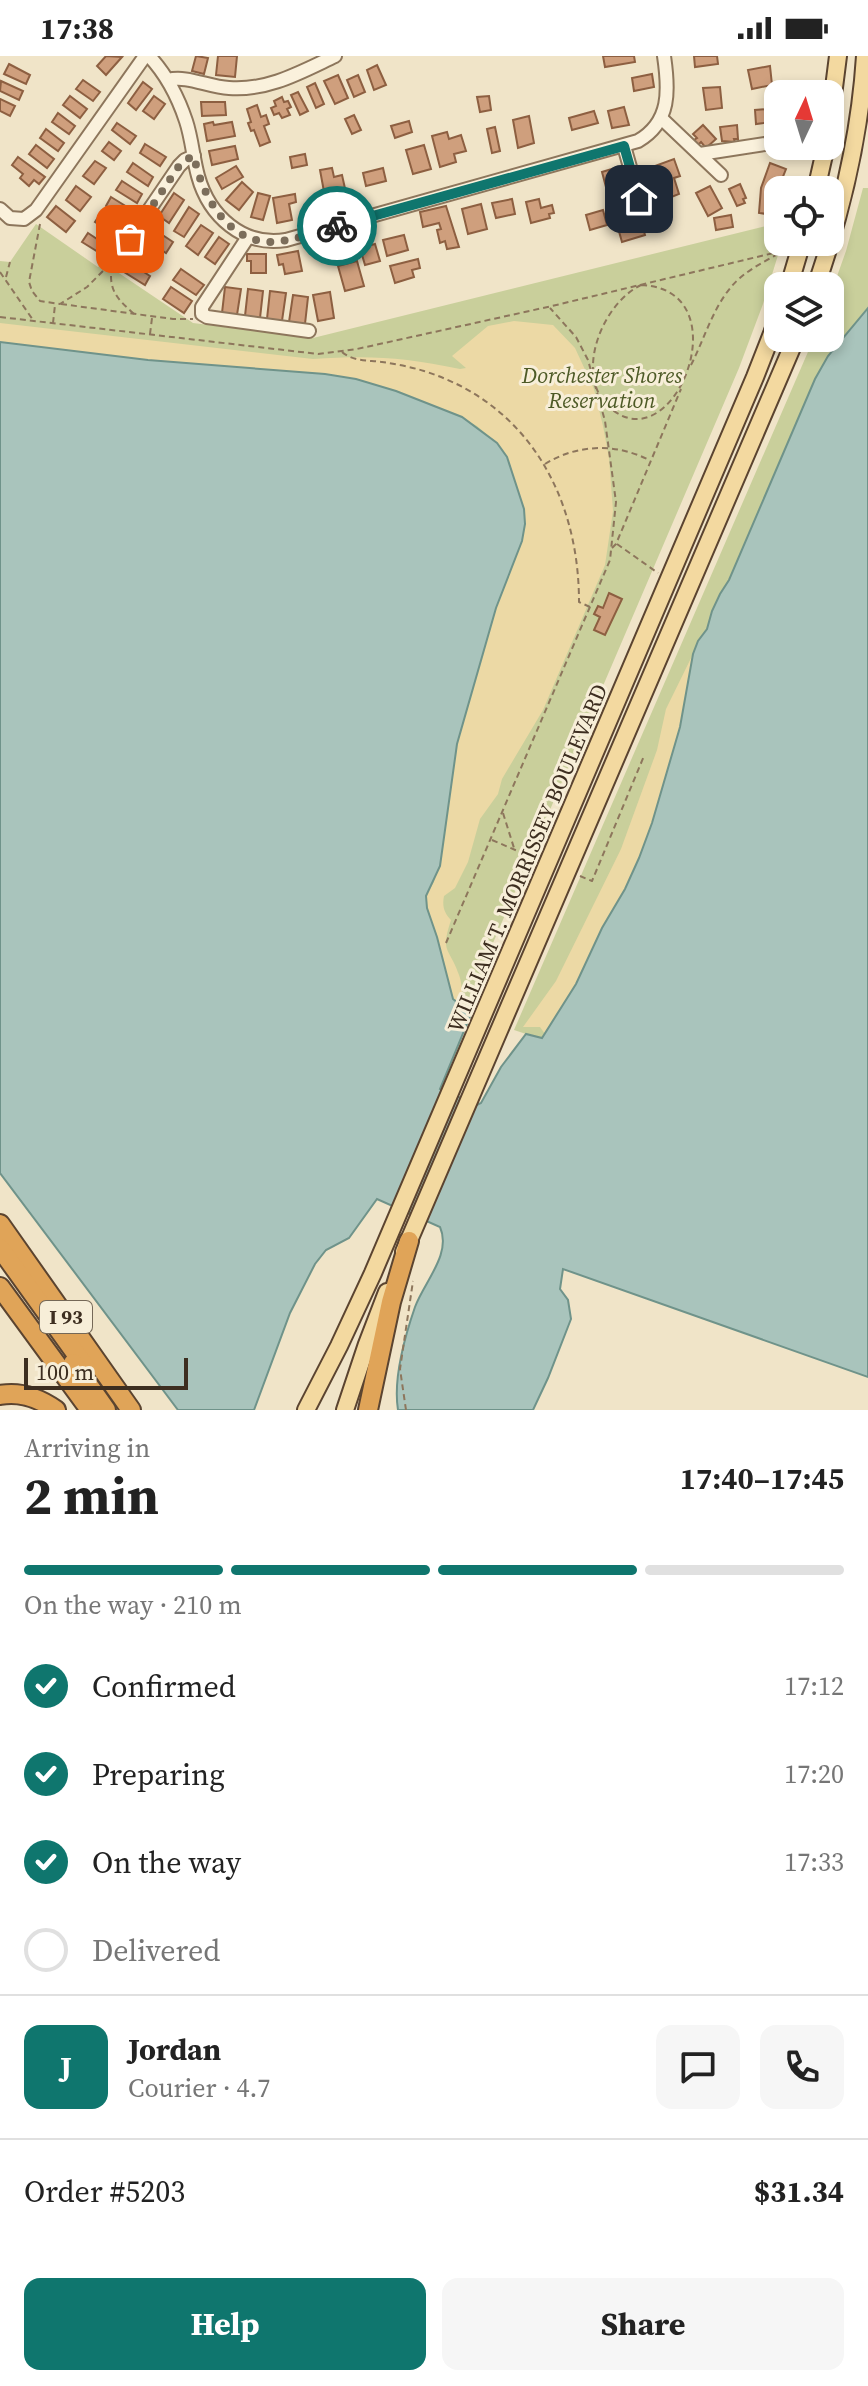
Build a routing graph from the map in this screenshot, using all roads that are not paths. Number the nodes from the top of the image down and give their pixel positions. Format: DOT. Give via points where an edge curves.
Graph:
graph roads {
  1 [pos="147,56"];
  2 [pos="335,56"];
  3 [pos="664,56"];
  4 [pos="838,56"];
  5 [pos="865,56"];
  6 [pos="168,80"];
  7 [pos="835,80"];
  8 [pos="661,118"];
  9 [pos="764,144"];
  10 [pos="624,146"];
  11 [pos="700,154"];
  12 [pos="194,156"];
  13 [pos="721,175"];
  14 [pos="639,199"];
  15 [pos="0,209"];
  16 [pos="248,237"];
  17 [pos="113,263"];
  18 [pos="820,272"];
  19 [pos="309,331"];
  20 [pos="765,352"];
  21 [pos="790,352"];
  22 [pos="0,1224"];
  23 [pos="409,1241"];
  24 [pos="0,1248"];
  25 [pos="0,1260"];
  26 [pos="0,1287"];
  27 [pos="0,1395"];
  28 [pos="56,1410"];
  29 [pos="90,1410"];
  30 [pos="106,1410"];
  31 [pos="117,1410"];
  32 [pos="131,1410"];
  33 [pos="306,1410"];
  34 [pos="345,1410"];
  35 [pos="368,1410"];
  1 -- 6 [label="street"];
  1 -- 15 [label="street" via="57,183 24,217"];
  2 -- 6 [label="street" via="281,81 254,87"];
  3 -- 8 [label="street" via="668,94"];
  4 -- 7 [label="main road"];
  5 -- 18 [label="main road" via="849,174"];
  6 -- 12 [label="street" via="185,117"];
  8 -- 10 [label="street" via="647,135"];
  8 -- 11 [label="street"];
  9 -- 11 [label="street"];
  10 -- 14 [label="street"];
  10 -- 16 [label="street" via="286,240"];
  11 -- 13 [label="street"];
  12 -- 16 [label="street" via="200,184 212,205"];
  12 -- 17 [label="street" via="179,166"];
  16 -- 19 [label="street" via="202,314"];
  20 -- 33 [label="main road, WILLIAM T. MORRISSEY BOULEVARD" via="391,1233"];
  21 -- 23 [label="main road, WILLIAM T. MORRISSEY BOULEVARD"];
  22 -- 32 [label="highway, I 93"];
  23 -- 34 [label="main road, WILLIAM T. MORRISSEY BOULEVARD"];
  23 -- 35 [label="highway"];
  24 -- 31 [label="highway, I 93"];
  25 -- 30 [label="highway, I 93"];
  26 -- 29 [label="highway, I 93"];
  27 -- 28 [label="highway" via="27,1395"];
}
